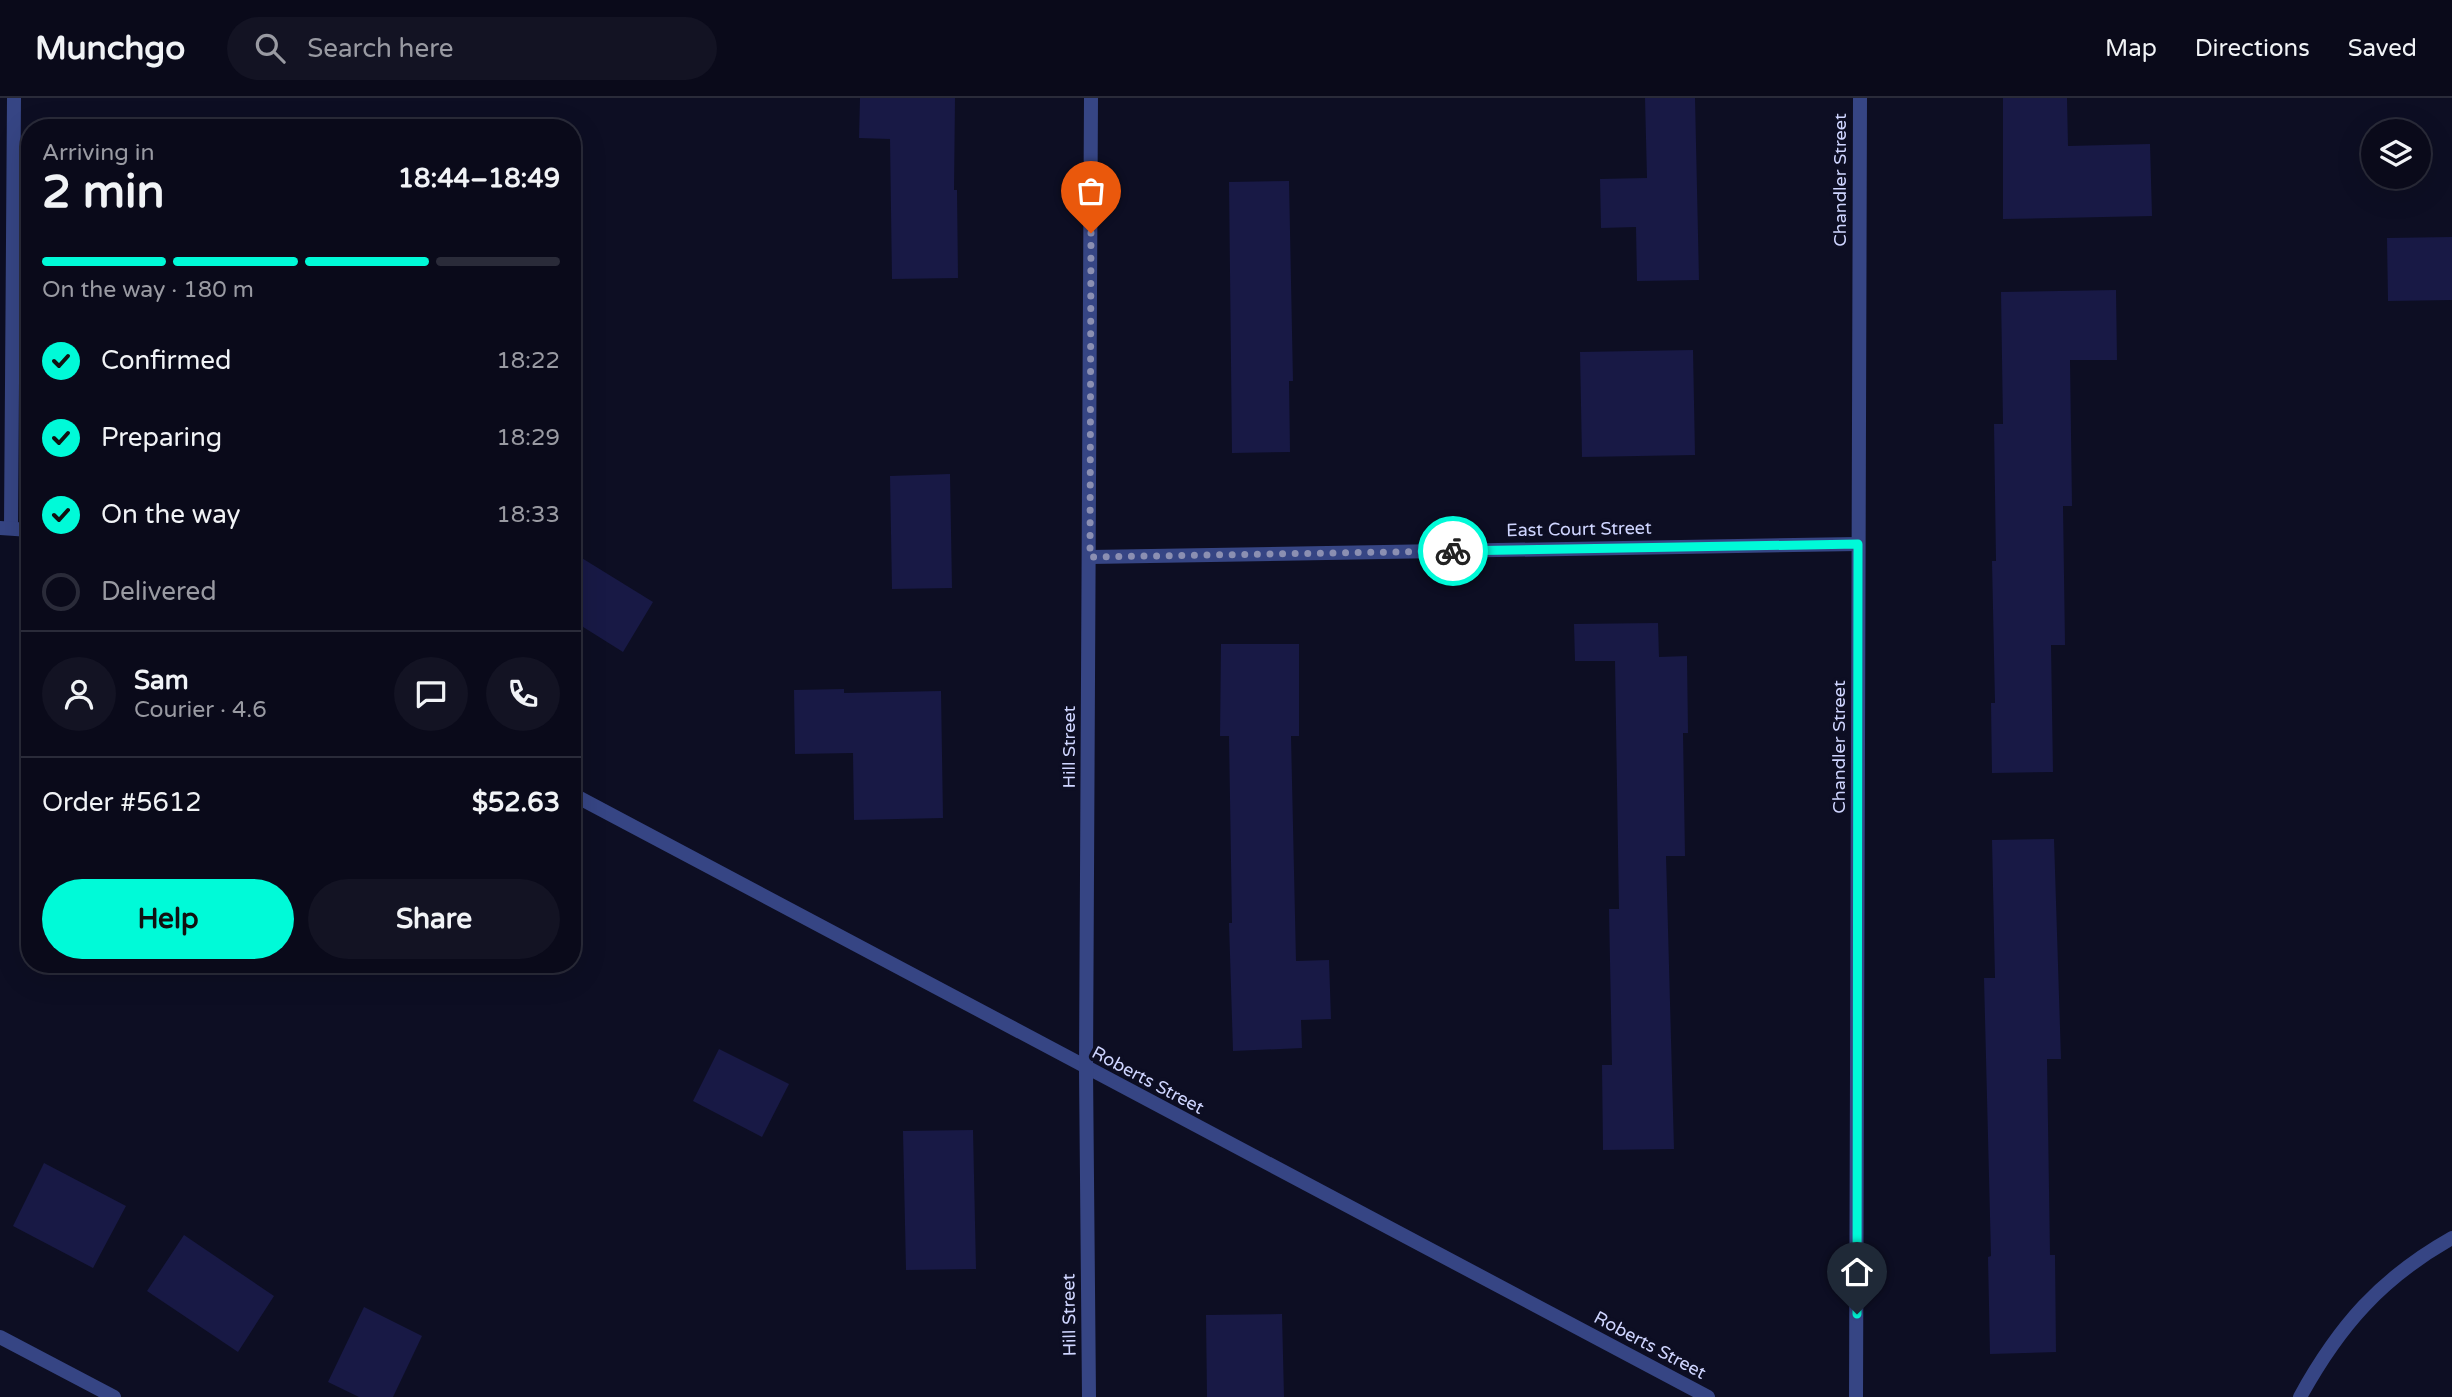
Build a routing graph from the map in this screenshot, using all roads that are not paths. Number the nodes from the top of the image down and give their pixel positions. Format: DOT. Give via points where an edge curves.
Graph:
graph roads {
  1 [pos="14,98"];
  2 [pos="1091,98"];
  3 [pos="1860,98"];
  4 [pos="5,527"];
  5 [pos="1858,544"];
  6 [pos="1090,557"];
  7 [pos="581,799"];
  8 [pos="1086,1069"];
  9 [pos="2452,1238"];
  10 [pos="0,1337"];
  11 [pos="114,1397"];
  12 [pos="1089,1397"];
  13 [pos="1708,1397"];
  14 [pos="1856,1397"];
  15 [pos="2300,1397"];
  1 -- 4 [label="street"];
  2 -- 6 [label="street, Hill Street"];
  3 -- 5 [label="street, Chandler Street"];
  5 -- 6 [label="street, East Court Street"];
  5 -- 14 [label="street, Chandler Street"];
  6 -- 8 [label="street, Hill Street"];
  7 -- 8 [label="street, Roberts Street"];
  8 -- 12 [label="street, Hill Street"];
  8 -- 13 [label="street, Roberts Street"];
  9 -- 15 [label="street" via="2385,1283 2351,1318 2322,1356"];
  10 -- 11 [label="street"];
}
